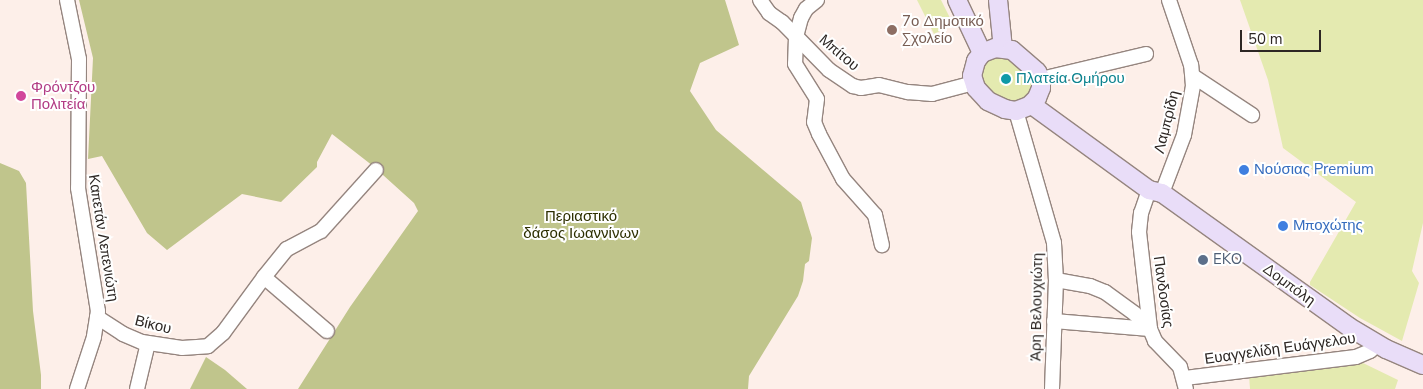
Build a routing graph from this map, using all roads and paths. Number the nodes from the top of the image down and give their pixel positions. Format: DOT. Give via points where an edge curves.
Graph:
graph roads {
  1 [pos="67,0"];
  2 [pos="760,0"];
  3 [pos="817,0"];
  4 [pos="957,0"];
  5 [pos="998,0"];
  6 [pos="1169,0"];
  7 [pos="796,37"];
  8 [pos="1003,48"];
  9 [pos="982,53"];
  10 [pos="1146,54"];
  11 [pos="1193,76"];
  12 [pos="974,83"];
  13 [pos="1032,97"];
  14 [pos="1252,115"];
  15 [pos="376,170"];
  16 [pos="1155,191"];
  17 [pos="882,245"];
  18 [pos="264,277"];
  19 [pos="1056,280"];
  20 [pos="98,317"];
  21 [pos="1054,321"];
  22 [pos="1150,329"];
  23 [pos="327,331"];
  24 [pos="148,343"];
  25 [pos="1377,345"];
  26 [pos="1423,365"];
  27 [pos="1186,384"];
  28 [pos="77,389"];
  29 [pos="137,389"];
  30 [pos="1052,389"];
  1 -- 20 [label="street, Καπετάν Λεπενιώτη" via="79,59 78,188"];
  2 -- 7 [label="street, Μπίτου" via="769,13"];
  3 -- 7 [label="street" via="803,13"];
  4 -- 9 [label="main road"];
  5 -- 8 [label="main road"];
  6 -- 11 [label="street, Λαμπρίδη"];
  7 -- 12 [label="street, Μπίτου" via="836,75 856,87 879,85 932,94"];
  7 -- 17 [label="street" via="795,64 817,99 815,123 843,179 875,215"];
  8 -- 9 [label="main road"];
  8 -- 13 [label="main road" via="1023,58 1035,69"];
  9 -- 12 [label="main road" via="974,66"];
  10 -- 13 [label="street"];
  11 -- 14 [label="street"];
  11 -- 16 [label="street, Λαμπρίδη" via="1184,135"];
  12 -- 13 [label="main road" via="992,104 1005,109"];
  13 -- 16 [label="main road, Δομπόλη" via="1155,180"];
  13 -- 19 [label="street, Άρη Βελουχιώτη"];
  15 -- 18 [label="street" via="325,227 291,246"];
  16 -- 22 [label="street, Πανδοσίας" via="1141,213 1139,232"];
  16 -- 25 [label="main road, Δομπόλη"];
  18 -- 23 [label="street"];
  18 -- 24 [label="street, Βίκου" via="223,333 206,347 182,348"];
  19 -- 21 [label="street, Άρη Βελουχιώτη"];
  19 -- 22 [label="street" via="1105,292"];
  20 -- 24 [label="street, Βίκου" via="123,334"];
  20 -- 28 [label="street, Καπετάν Λεπενιώτη"];
  21 -- 22 [label="street"];
  21 -- 30 [label="street, Άρη Βελουχιώτη"];
  22 -- 27 [label="street, Πανδοσίας" via="1155,341 1180,367"];
  24 -- 29 [label="street"];
  25 -- 26 [label="main road, Δομπόλη"];
  25 -- 27 [label="street, Ευαγγελίδη Ευάγγελου" via="1356,356"];
}
